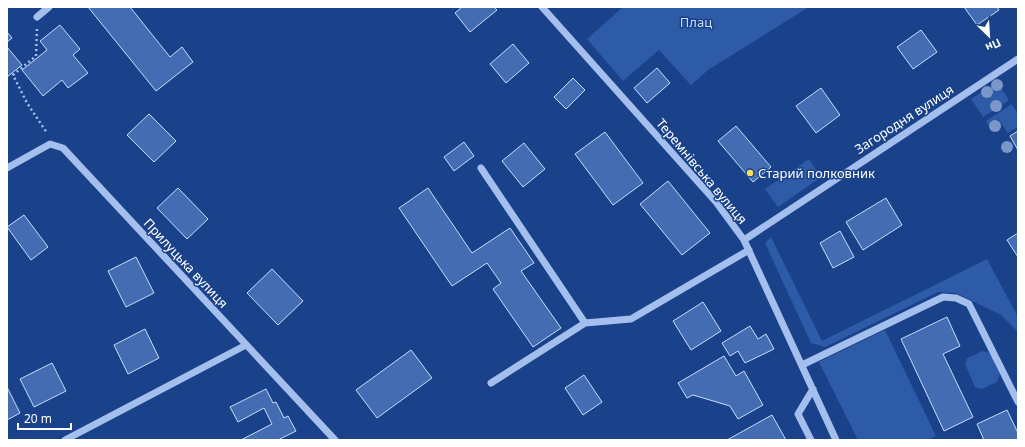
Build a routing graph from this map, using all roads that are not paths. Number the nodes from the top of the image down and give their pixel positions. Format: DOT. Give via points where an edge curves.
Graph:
graph roads {
  1 [pos="49,7"];
  2 [pos="542,7"];
  3 [pos="37,17"];
  4 [pos="1018,59"];
  5 [pos="7,168"];
  6 [pos="481,168"];
  7 [pos="744,240"];
  8 [pos="749,250"];
  9 [pos="585,323"];
  10 [pos="246,346"];
  11 [pos="802,366"];
  12 [pos="491,383"];
  13 [pos="813,390"];
  14 [pos="1018,400"];
  15 [pos="65,440"];
  16 [pos="335,440"];
  17 [pos="811,440"];
  18 [pos="836,440"];
  1 -- 3 [label="street"];
  2 -- 7 [label="street, Теремнівська вулиця" via="716,202"];
  4 -- 7 [label="street, Загородня вулиця"];
  5 -- 10 [label="street, Прилуцька вулиця" via="50,144 63,148"];
  6 -- 9 [label="street"];
  7 -- 8 [label="street, Теремнівська вулиця"];
  8 -- 9 [label="street" via="631,319"];
  8 -- 11 [label="street, Теремнівська вулиця"];
  9 -- 12 [label="street"];
  10 -- 15 [label="street"];
  10 -- 16 [label="street, Прилуцька вулиця"];
  11 -- 13 [label="street, Теремнівська вулиця"];
  11 -- 14 [label="street" via="943,297 956,298 969,304"];
  13 -- 17 [label="street" via="798,414"];
  13 -- 18 [label="street, Теремнівська вулиця"];
}
